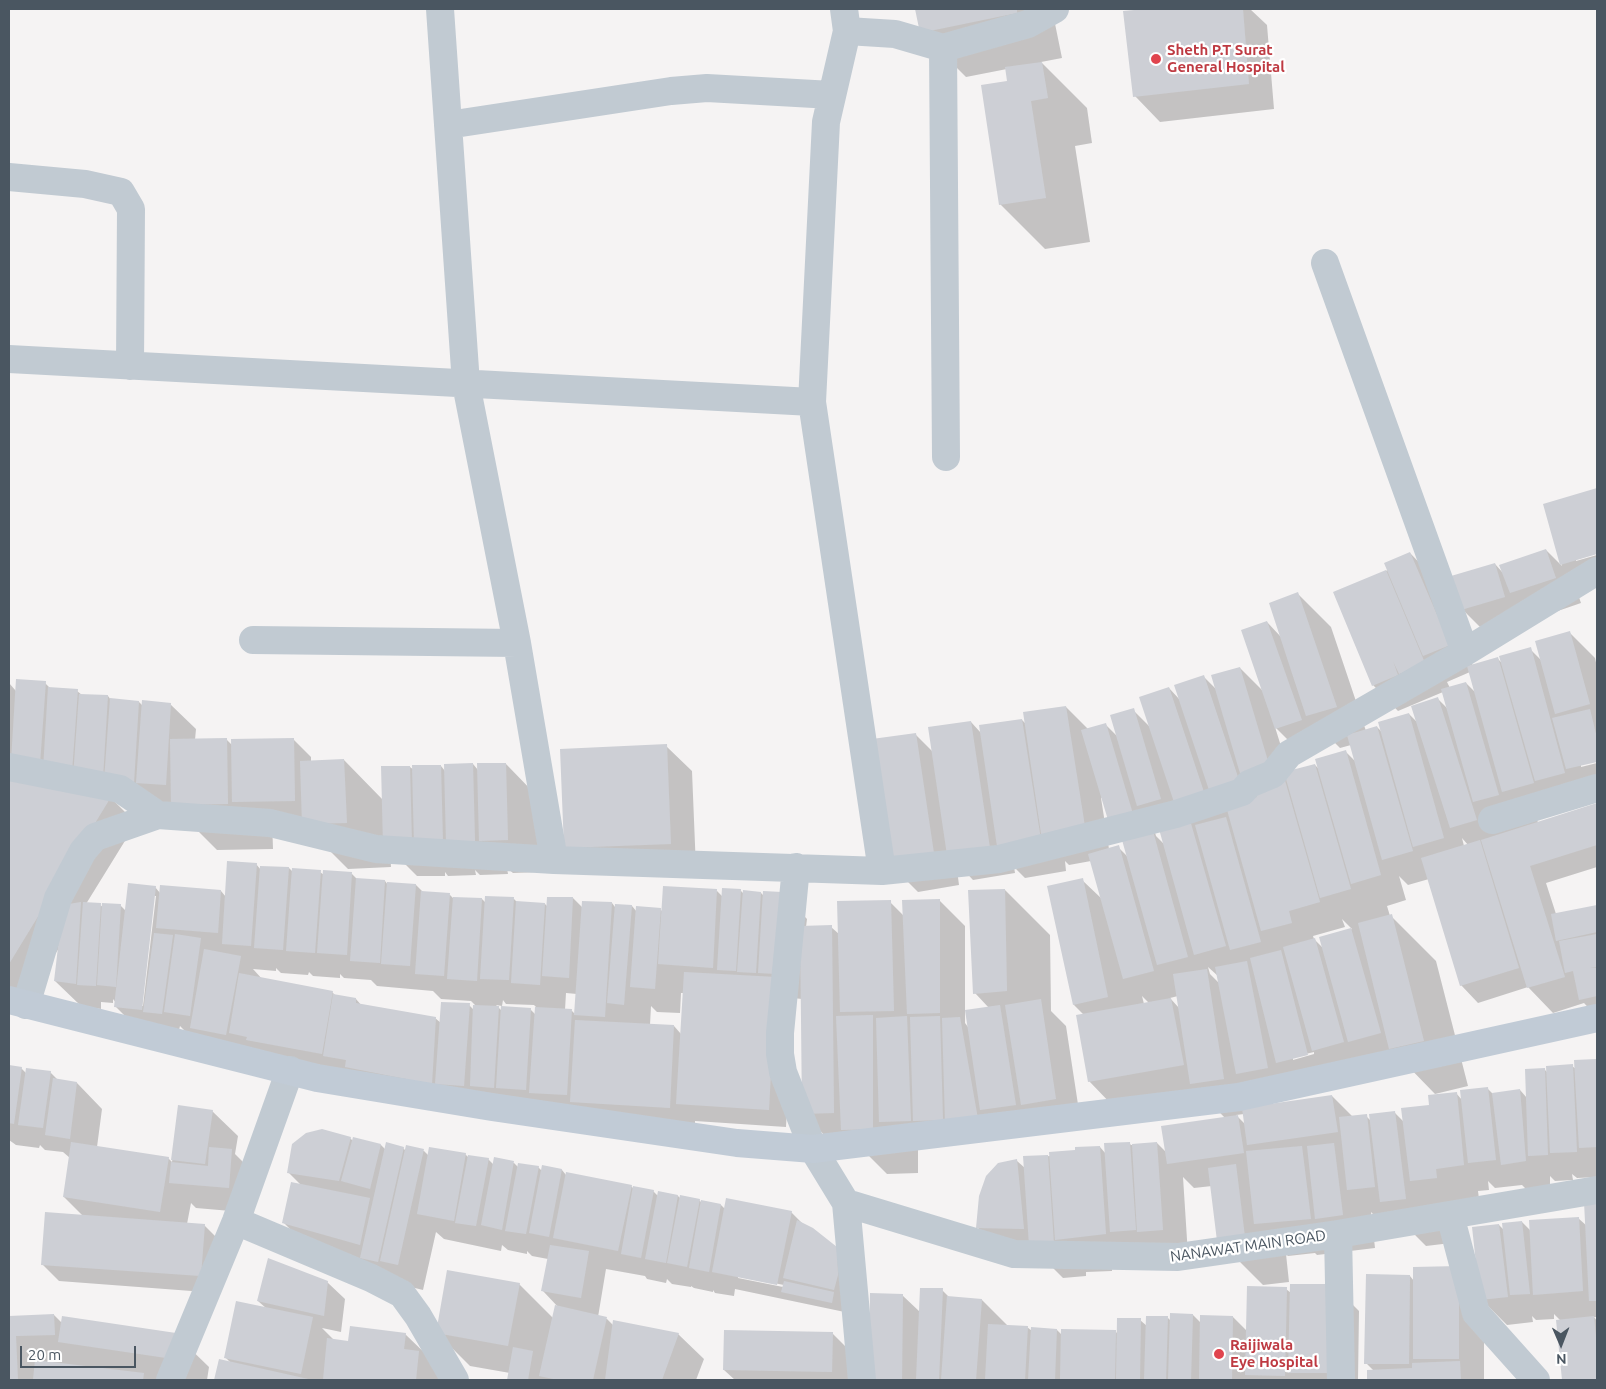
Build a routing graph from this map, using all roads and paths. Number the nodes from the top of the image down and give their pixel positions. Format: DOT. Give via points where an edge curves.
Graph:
graph roads {
  1 [pos="440,9"];
  2 [pos="1055,9"];
  3 [pos="845,20"];
  4 [pos="943,48"];
  5 [pos="832,95"];
  6 [pos="448,125"];
  7 [pos="9,177"];
  8 [pos="1325,263"];
  9 [pos="9,359"];
  10 [pos="130,366"];
  11 [pos="466,384"];
  12 [pos="812,402"];
  13 [pos="946,456"];
  14 [pos="1597,576"];
  15 [pos="253,640"];
  16 [pos="517,643"];
  17 [pos="1465,652"];
  18 [pos="9,767"];
  19 [pos="1597,788"];
  20 [pos="158,815"];
  21 [pos="1492,820"];
  22 [pos="554,860"];
  23 [pos="796,867"];
  24 [pos="882,871"];
  25 [pos="18,1002"];
  26 [pos="1597,1018"];
  27 [pos="290,1070"];
  28 [pos="813,1149"];
  29 [pos="1597,1190"];
  30 [pos="846,1204"];
  31 [pos="1450,1215"];
  32 [pos="236,1221"];
  33 [pos="1338,1234"];
  34 [pos="170,1380"];
  35 [pos="455,1380"];
  36 [pos="862,1380"];
  37 [pos="1341,1380"];
  38 [pos="1536,1380"];
  1 -- 6 [label="street"];
  2 -- 4 [label="street" via="1028,24"];
  3 -- 4 [label="street"];
  3 -- 5 [label="street"];
  4 -- 13 [label="street"];
  5 -- 6 [label="street" via="708,88"];
  5 -- 12 [label="street" via="826,122"];
  6 -- 11 [label="street"];
  7 -- 10 [label="street" via="85,184 121,192 131,209"];
  8 -- 17 [label="street"];
  9 -- 10 [label="street"];
  10 -- 11 [label="street"];
  11 -- 12 [label="street"];
  11 -- 16 [label="street"];
  12 -- 24 [label="street"];
  14 -- 17 [label="street"];
  15 -- 16 [label="street"];
  16 -- 22 [label="street"];
  17 -- 24 [label="street" via="1289,754 1273,774 1250,784 1242,792 1150,821 1000,858"];
  18 -- 20 [label="street" via="120,789"];
  19 -- 21 [label="street"];
  20 -- 22 [label="street" via="270,823 376,849"];
  20 -- 25 [label="street" via="95,837 82,851 58,898"];
  22 -- 23 [label="street"];
  23 -- 24 [label="street"];
  23 -- 28 [label="street" via="780,1054 783,1072"];
  25 -- 27 [label="main road"];
  26 -- 28 [label="main road" via="1239,1096"];
  27 -- 28 [label="main road" via="317,1078 492,1107 737,1143"];
  27 -- 32 [label="street"];
  28 -- 30 [label="street"];
  29 -- 31 [label="street, NANAWAT MAIN ROAD"];
  30 -- 33 [label="street, NANAWAT MAIN ROAD" via="1014,1254 1178,1257"];
  30 -- 36 [label="street"];
  31 -- 33 [label="street, NANAWAT MAIN ROAD"];
  31 -- 38 [label="street" via="1476,1313"];
  32 -- 34 [label="street"];
  32 -- 35 [label="street" via="402,1294"];
  33 -- 37 [label="street"];
}
